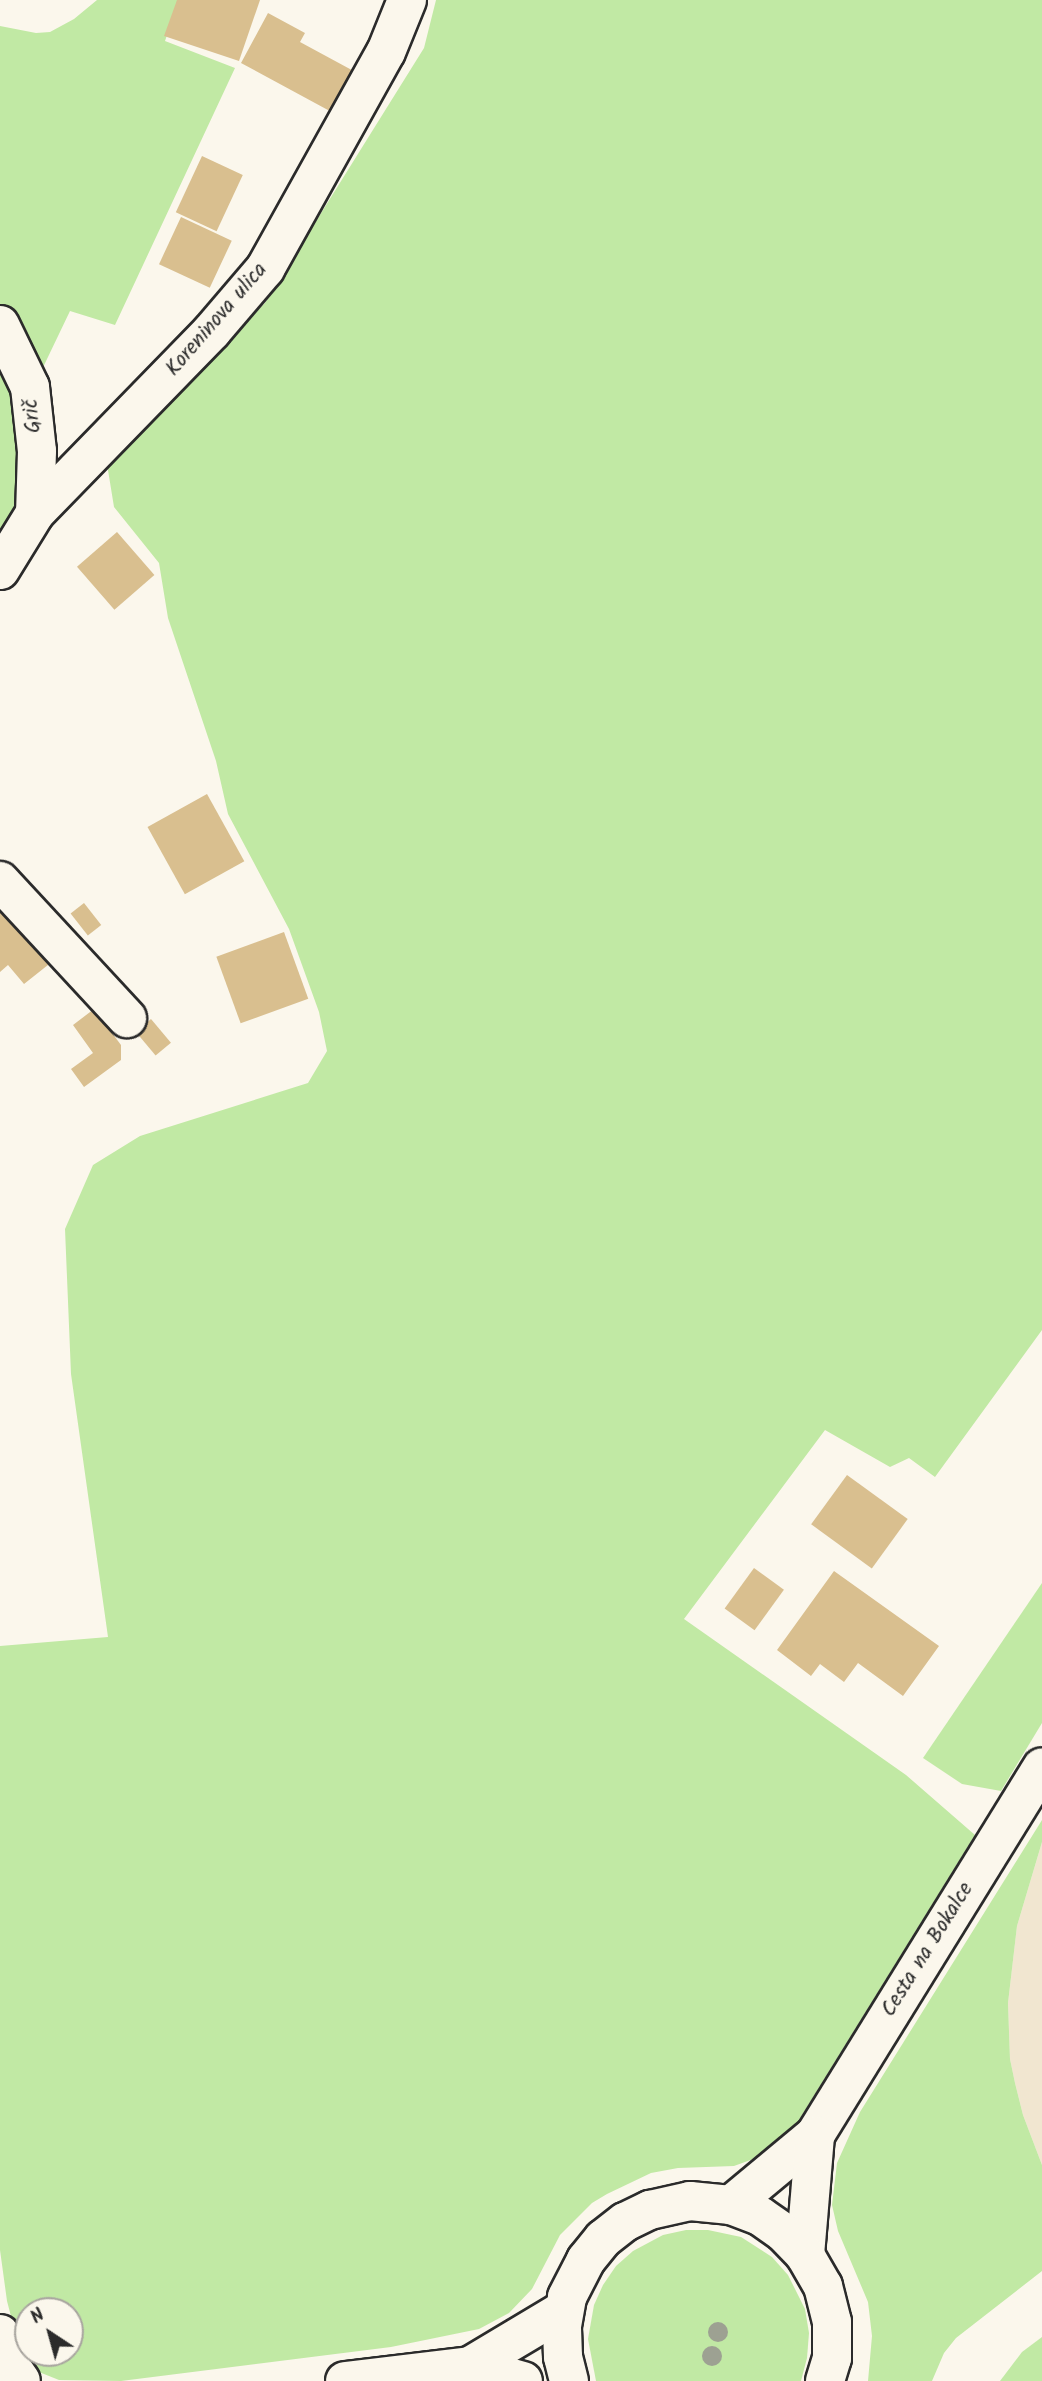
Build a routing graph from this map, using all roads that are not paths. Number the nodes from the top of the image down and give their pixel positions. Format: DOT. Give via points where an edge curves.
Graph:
graph roads {
  1 [pos="407,0"];
  2 [pos="0,325"];
  3 [pos="35,513"];
  4 [pos="0,570"];
  5 [pos="0,881"];
  6 [pos="127,1018"];
  7 [pos="1042,1767"];
  8 [pos="815,2135"];
  9 [pos="731,2205"];
  10 [pos="805,2255"];
  11 [pos="564,2310"];
  12 [pos="0,2334"];
  13 [pos="470,2366"];
  14 [pos="828,2379"];
  15 [pos="21,2381"];
  16 [pos="345,2381"];
  17 [pos="523,2381"];
  18 [pos="569,2381"];
  1 -- 3 [label="street, Koreninova ulica" via="386,52 265,269 212,331"];
  2 -- 3 [label="street, Grič" via="30,387 37,451"];
  3 -- 4 [label="street, Koreninova ulica"];
  5 -- 6 [label="street"];
  7 -- 8 [label="street, Cesta na Bokalce"];
  8 -- 9 [label="street, Cesta na Bokalce"];
  8 -- 10 [label="street, Cesta na Bokalce"];
  9 -- 10 [label="street" via="772,2224"];
  9 -- 11 [label="street" via="677,2203 625,2222 586,2260"];
  10 -- 14 [label="street" via="829,2304 833,2340"];
  11 -- 13 [label="street"];
  11 -- 18 [label="street" via="561,2342"];
  12 -- 15 [label="street" via="7,2361"];
  13 -- 16 [label="street"];
  13 -- 17 [label="street"];
}
